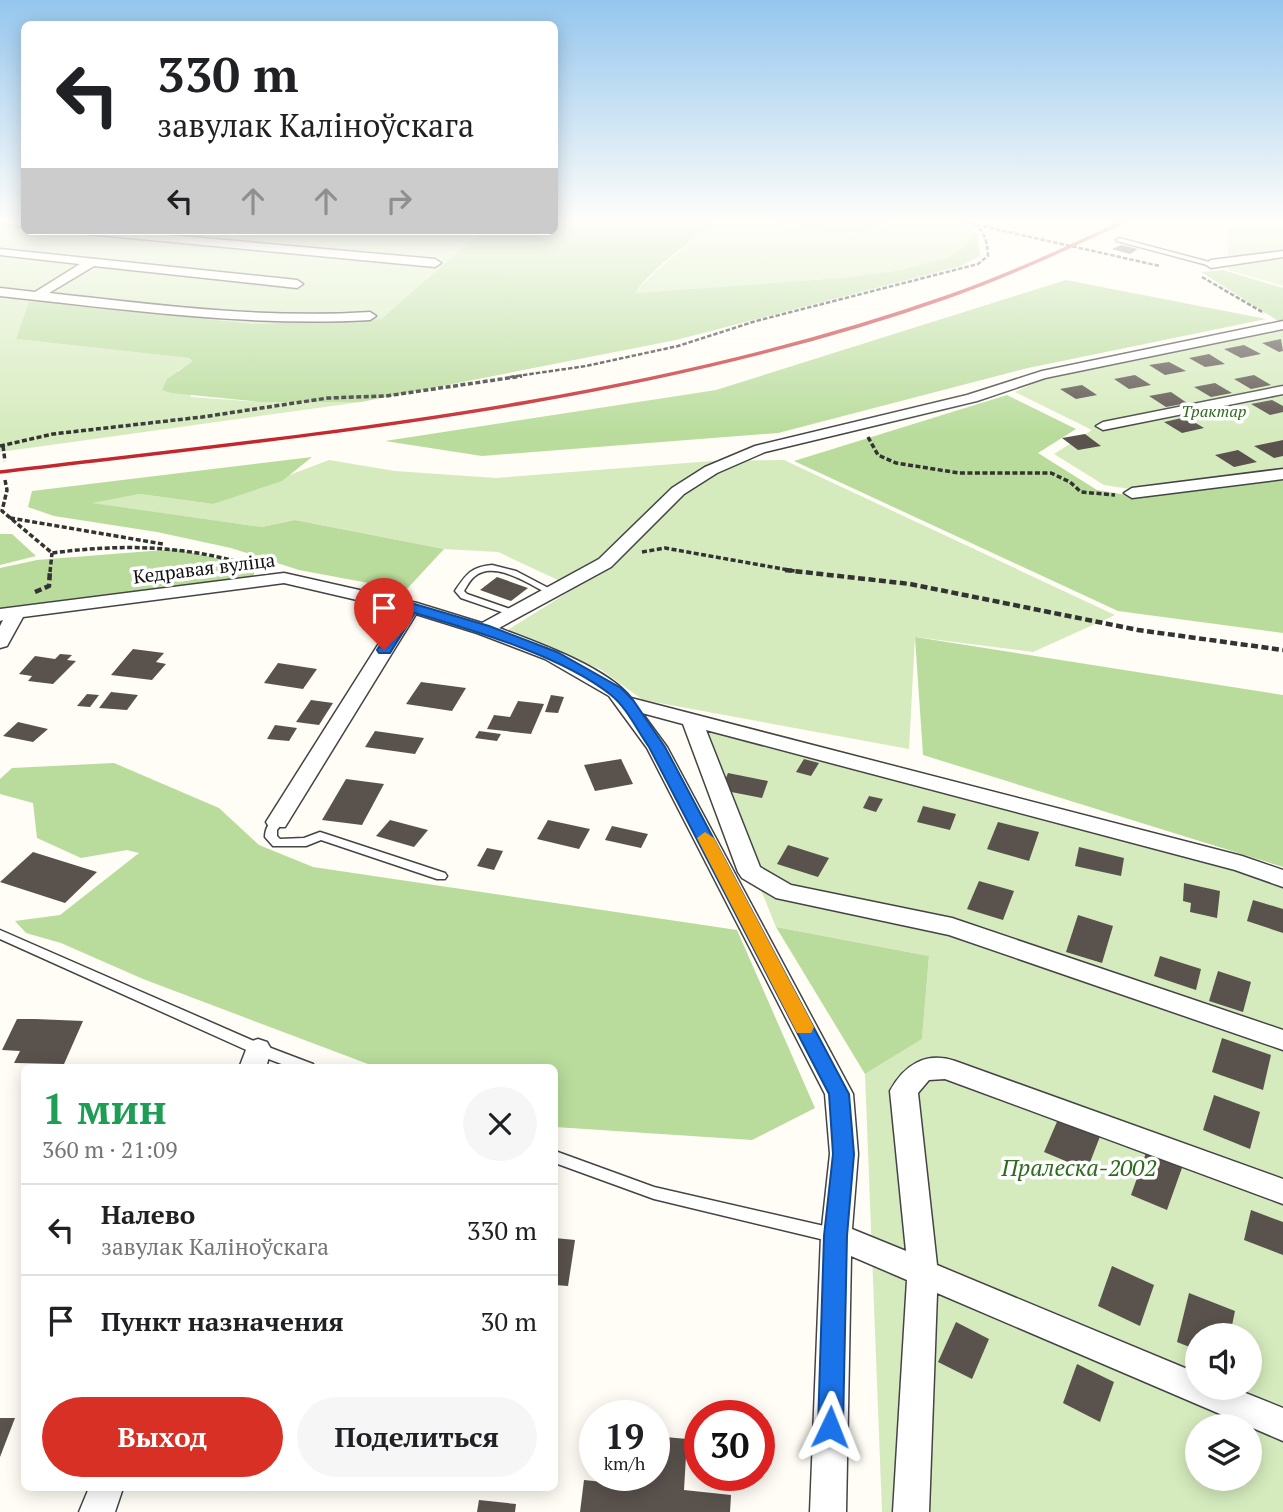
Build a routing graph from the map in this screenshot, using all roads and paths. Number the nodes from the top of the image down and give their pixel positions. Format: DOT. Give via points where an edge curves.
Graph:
graph roads {
  1 [pos="4,293"];
  2 [pos="43,293"];
  3 [pos="867,293"];
  4 [pos="1227,293"];
  5 [pos="36,297"];
  6 [pos="370,316"];
  7 [pos="1277,321"];
  8 [pos="1283,390"];
  9 [pos="859,425"];
  10 [pos="1103,426"];
  11 [pos="1,445"];
  12 [pos="5,461"];
  13 [pos="1283,474"];
  14 [pos="5,480"];
  15 [pos="1132,493"];
  16 [pos="10,518"];
  17 [pos="178,547"];
  18 [pos="52,553"];
  19 [pos="605,563"];
  20 [pos="265,581"];
  21 [pos="552,592"];
  22 [pos="411,607"];
  23 [pos="513,613"];
  24 [pos="8,614"];
  25 [pos="484,629"];
  26 [pos="0,642"];
  27 [pos="1283,650"];
  28 [pos="627,703"];
  29 [pos="693,723"];
  30 [pos="277,822"];
  31 [pos="441,876"];
  32 [pos="1283,879"];
  33 [pos="0,934"];
  34 [pos="1283,1040"];
  35 [pos="255,1058"];
  36 [pos="287,1064"];
  37 [pos="558,1158"];
  38 [pos="1283,1192"];
  39 [pos="836,1236"];
  40 [pos="923,1272"];
  41 [pos="1283,1425"];
  42 [pos="105,1491"];
  43 [pos="97,1512"];
  44 [pos="828,1512"];
  45 [pos="911,1512"];
  1 -- 5 [label="street"];
  2 -- 5 [label="street"];
  3 -- 11 [label="path" via="678,346 586,366 53,434"];
  4 -- 7 [label="path"];
  5 -- 6 [label="street" via="246,318"];
  7 -- 9 [label="street" via="1042,375 972,398"];
  8 -- 10 [label="street"];
  9 -- 15 [label="path" via="878,455 896,463 960,473 1051,473 1089,495"];
  9 -- 19 [label="street" via="760,449 711,470 678,491"];
  11 -- 12 [label="path"];
  13 -- 15 [label="street"];
  14 -- 16 [label="path" via="2,511"];
  16 -- 17 [label="path"];
  16 -- 18 [label="path"];
  17 -- 18 [label="path" via="101,546"];
  17 -- 20 [label="path" via="251,566"];
  18 -- 24 [label="path" via="48,586"];
  19 -- 21 [label="street"];
  19 -- 27 [label="path" via="665,548 785,570 910,584 1138,630"];
  20 -- 22 [label="street, Кедравая вуліца" via="284,578"];
  20 -- 24 [label="street, Кедравая вуліца"];
  21 -- 23 [label="street"];
  21 -- 23 [label="lane" via="508,571 488,567 473,573 459,591"];
  22 -- 25 [label="street, Кедравая вуліца"];
  22 -- 30 [label="street"];
  23 -- 25 [label="street"];
  24 -- 26 [label="street"];
  25 -- 28 [label="street, Кедравая вуліца" via="582,671"];
  28 -- 29 [label="street"];
  28 -- 39 [label="street" via="663,759 839,1094 844,1154"];
  29 -- 32 [label="street" via="866,764 1242,864"];
  29 -- 34 [label="street" via="750,872 784,892 952,927"];
  30 -- 31 [label="lane" via="271,837 277,843 306,842 320,836"];
  33 -- 35 [label="lane"];
  35 -- 36 [label="lane"];
  37 -- 39 [label="lane" via="654,1193"];
  38 -- 40 [label="street" via="946,1068 921,1070 904,1091"];
  39 -- 40 [label="street"];
  39 -- 44 [label="street"];
  40 -- 41 [label="street"];
  40 -- 45 [label="street"];
  42 -- 43 [label="street"];
}
